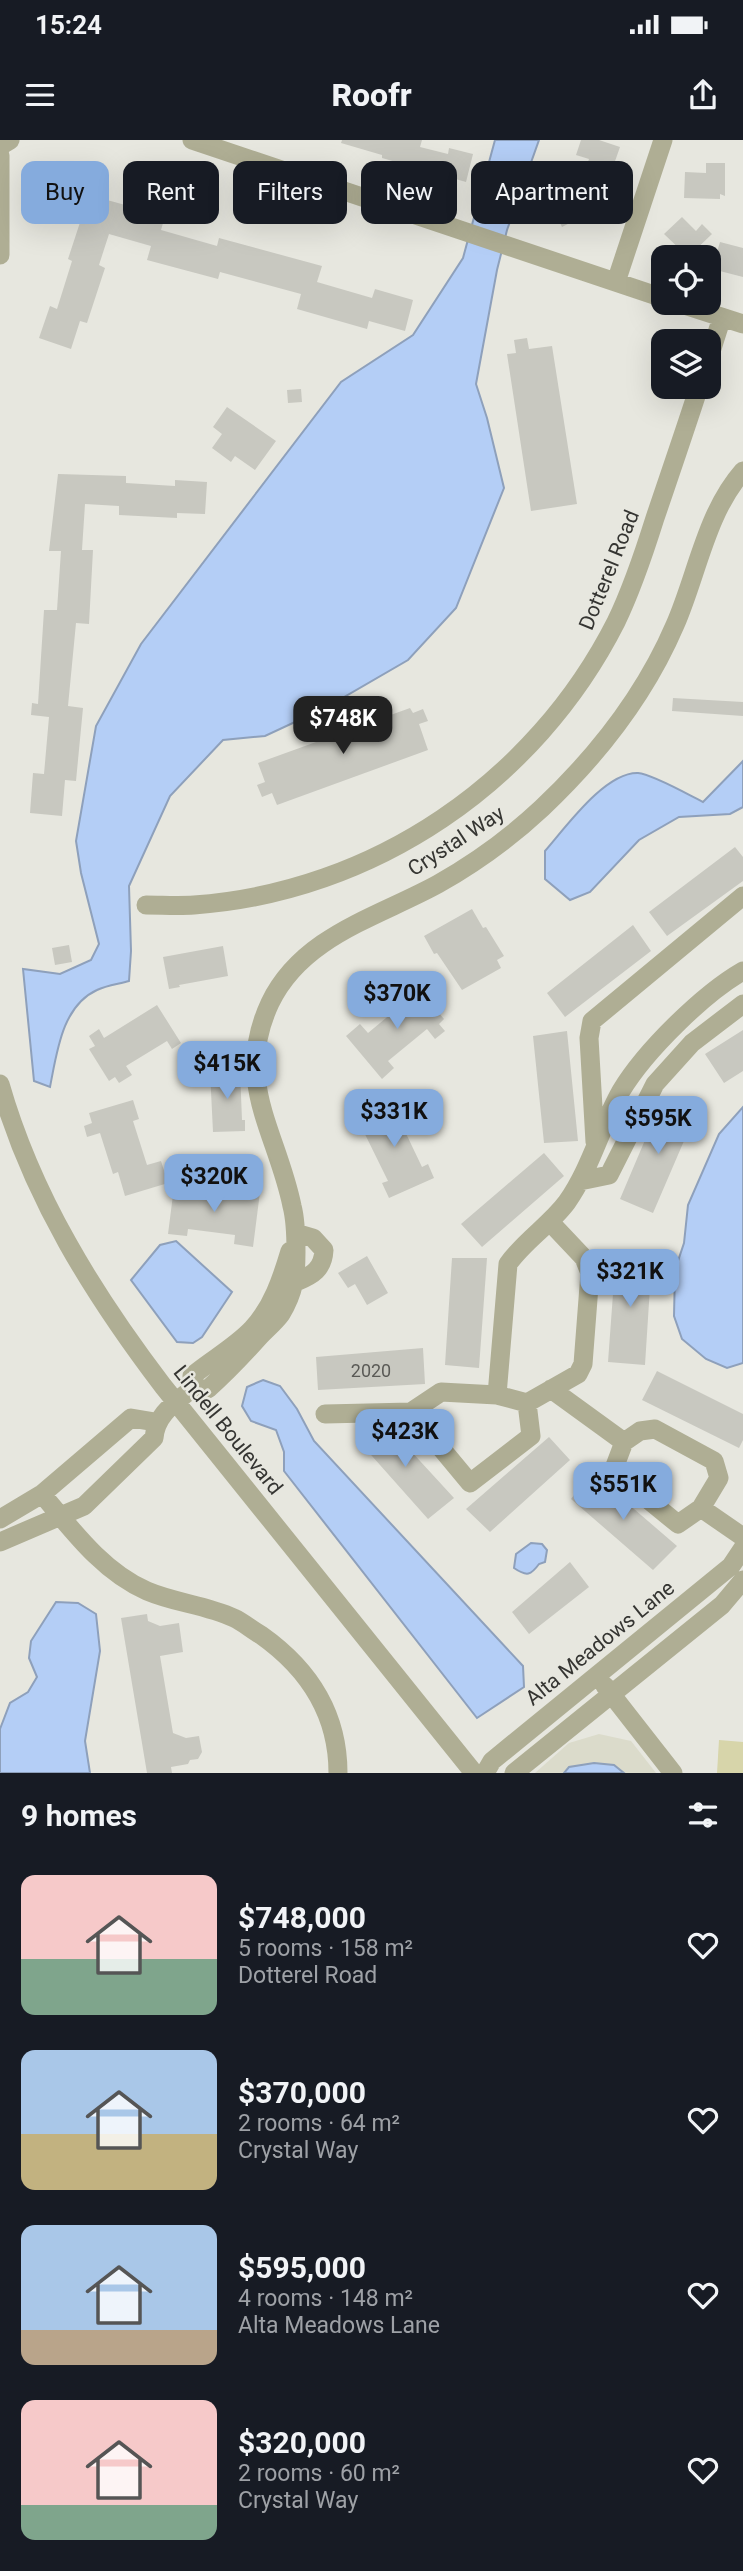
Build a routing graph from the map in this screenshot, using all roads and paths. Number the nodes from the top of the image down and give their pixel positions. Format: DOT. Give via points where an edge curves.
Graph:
graph roads {
  1 [pos="10,140"];
  2 [pos="192,140"];
  3 [pos="663,140"];
  4 [pos="0,146"];
  5 [pos="0,155"];
  6 [pos="0,255"];
  7 [pos="616,282"];
  8 [pos="651,294"];
  9 [pos="716,315"];
  10 [pos="722,317"];
  11 [pos="743,324"];
  12 [pos="718,329"];
  13 [pos="695,399"];
  14 [pos="743,471"];
  15 [pos="743,896"];
  16 [pos="146,905"];
  17 [pos="743,971"];
  18 [pos="743,1004"];
  19 [pos="0,1084"];
  20 [pos="596,1146"];
  21 [pos="580,1181"];
  22 [pos="550,1223"];
  23 [pos="296,1233"];
  24 [pos="296,1282"];
  25 [pos="193,1388"];
  26 [pos="551,1389"];
  27 [pos="497,1395"];
  28 [pos="175,1402"];
  29 [pos="527,1403"];
  30 [pos="411,1412"];
  31 [pos="325,1413"];
  32 [pos="155,1422"];
  33 [pos="624,1442"];
  34 [pos="42,1494"];
  35 [pos="701,1508"];
  36 [pos="61,1517"];
  37 [pos="0,1519"];
  38 [pos="743,1537"];
  39 [pos="0,1542"];
  40 [pos="743,1548"];
  41 [pos="743,1580"];
  42 [pos="597,1675"];
  43 [pos="611,1695"];
  44 [pos="338,1773"];
  45 [pos="474,1773"];
  46 [pos="485,1773"];
  47 [pos="514,1773"];
  48 [pos="673,1773"];
  1 -- 4 [label="street"];
  2 -- 7 [label="street"];
  3 -- 7 [label="street"];
  5 -- 6 [label="street"];
  7 -- 8 [label="street"];
  9 -- 10 [label="street"];
  10 -- 11 [label="street"];
  10 -- 12 [label="street"];
  13 -- 16 [label="street, Dotterel Road" via="617,619 581,682 499,776 433,826 350,869 256,897"];
  14 -- 23 [label="street, Crystal Way" via="722,499 682,607 654,666 582,768 536,814 475,861 312,950 276,993 258,1040 256,1086"];
  15 -- 20 [label="street" via="592,1021 589,1038"];
  17 -- 20 [label="street" via="664,1036 622,1090"];
  18 -- 21 [label="street" via="692,1043 655,1084 609,1175"];
  19 -- 28 [label="street, Lindell Boulevard" via="61,1233 118,1326"];
  20 -- 21 [label="street"];
  21 -- 22 [label="street"];
  22 -- 26 [label="street" via="584,1258 590,1273 583,1364 578,1374"];
  22 -- 27 [label="street" via="519,1248 508,1264"];
  23 -- 24 [label="street, Crystal Way"];
  23 -- 24 [label="street, Crystal Way" via="313,1238 324,1250 321,1266"];
  23 -- 25 [label="street, Crystal Way" via="267,1309 252,1329 192,1376"];
  24 -- 25 [label="street, Crystal Way" via="281,1315 227,1372 208,1389"];
  25 -- 28 [label="street, Crystal Way"];
  26 -- 29 [label="street"];
  26 -- 33 [label="street"];
  27 -- 29 [label="street"];
  27 -- 30 [label="street" via="441,1392"];
  28 -- 32 [label="street, Crystal Way"];
  28 -- 45 [label="street, Lindell Boulevard"];
  29 -- 30 [label="street" via="531,1436 470,1483"];
  30 -- 31 [label="street"];
  32 -- 34 [label="street" via="131,1418"];
  32 -- 36 [label="street, Crystal Way" via="154,1438 84,1506"];
  33 -- 35 [label="street" via="613,1471 678,1524"];
  33 -- 35 [label="street" via="640,1431 654,1429 714,1461 719,1478"];
  34 -- 36 [label="street"];
  34 -- 37 [label="street"];
  35 -- 38 [label="street"];
  36 -- 39 [label="street, Crystal Way"];
  36 -- 44 [label="street" via="82,1542 148,1592 236,1618 285,1653 306,1677 330,1719"];
  40 -- 42 [label="street, Alta Meadows Lane" via="731,1566"];
  41 -- 43 [label="street" via="722,1605"];
  42 -- 43 [label="street"];
  42 -- 46 [label="street, Alta Meadows Lane" via="492,1760"];
  43 -- 47 [label="street"];
  43 -- 48 [label="street"];
}
